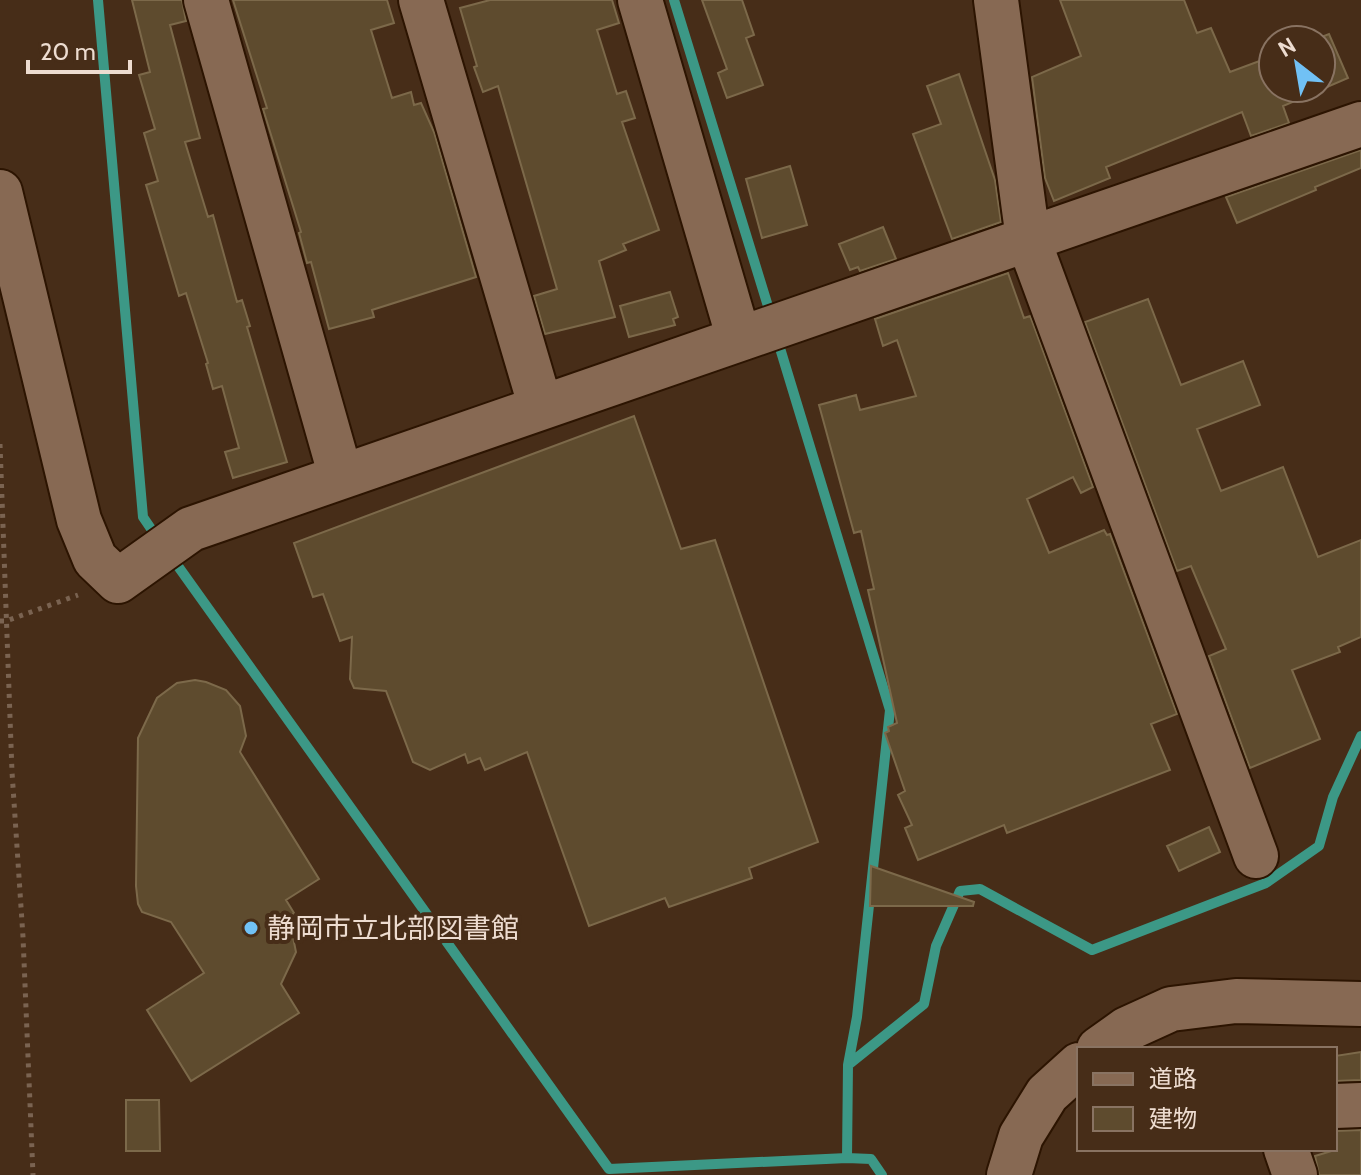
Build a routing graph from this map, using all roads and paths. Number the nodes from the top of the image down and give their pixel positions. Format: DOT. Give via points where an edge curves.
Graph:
graph roads {
  1 [pos="206,0"];
  2 [pos="421,0"];
  3 [pos="640,0"];
  4 [pos="996,0"];
  5 [pos="1361,124"];
  6 [pos="0,192"];
  7 [pos="1028,239"];
  8 [pos="739,339"];
  9 [pos="541,408"];
  10 [pos="0,444"];
  11 [pos="341,477"];
  12 [pos="133,572"];
  13 [pos="3,621"];
  14 [pos="1256,856"];
  15 [pos="1361,1004"];
  16 [pos="1102,1047"];
  17 [pos="1077,1067"];
  18 [pos="1361,1105"];
  19 [pos="1337,1106"];
  20 [pos="1287,1151"];
  21 [pos="33,1175"];
  22 [pos="1009,1175"];
  23 [pos="1295,1175"];
  1 -- 11 [label="street"];
  2 -- 9 [label="street"];
  3 -- 8 [label="street"];
  4 -- 7 [label="street"];
  5 -- 7 [label="street"];
  6 -- 12 [label="street" via="79,520 95,559"];
  7 -- 8 [label="street"];
  7 -- 14 [label="street"];
  8 -- 9 [label="street"];
  9 -- 11 [label="street"];
  10 -- 13 [label="path"];
  11 -- 12 [label="street" via="191,529"];
  12 -- 13 [label="path"];
  13 -- 21 [label="path"];
  15 -- 16 [label="street" via="1236,1001 1171,1009"];
  17 -- 22 [label="street" via="1047,1094 1021,1136"];
  18 -- 19 [label="street"];
  20 -- 23 [label="street"];
}
